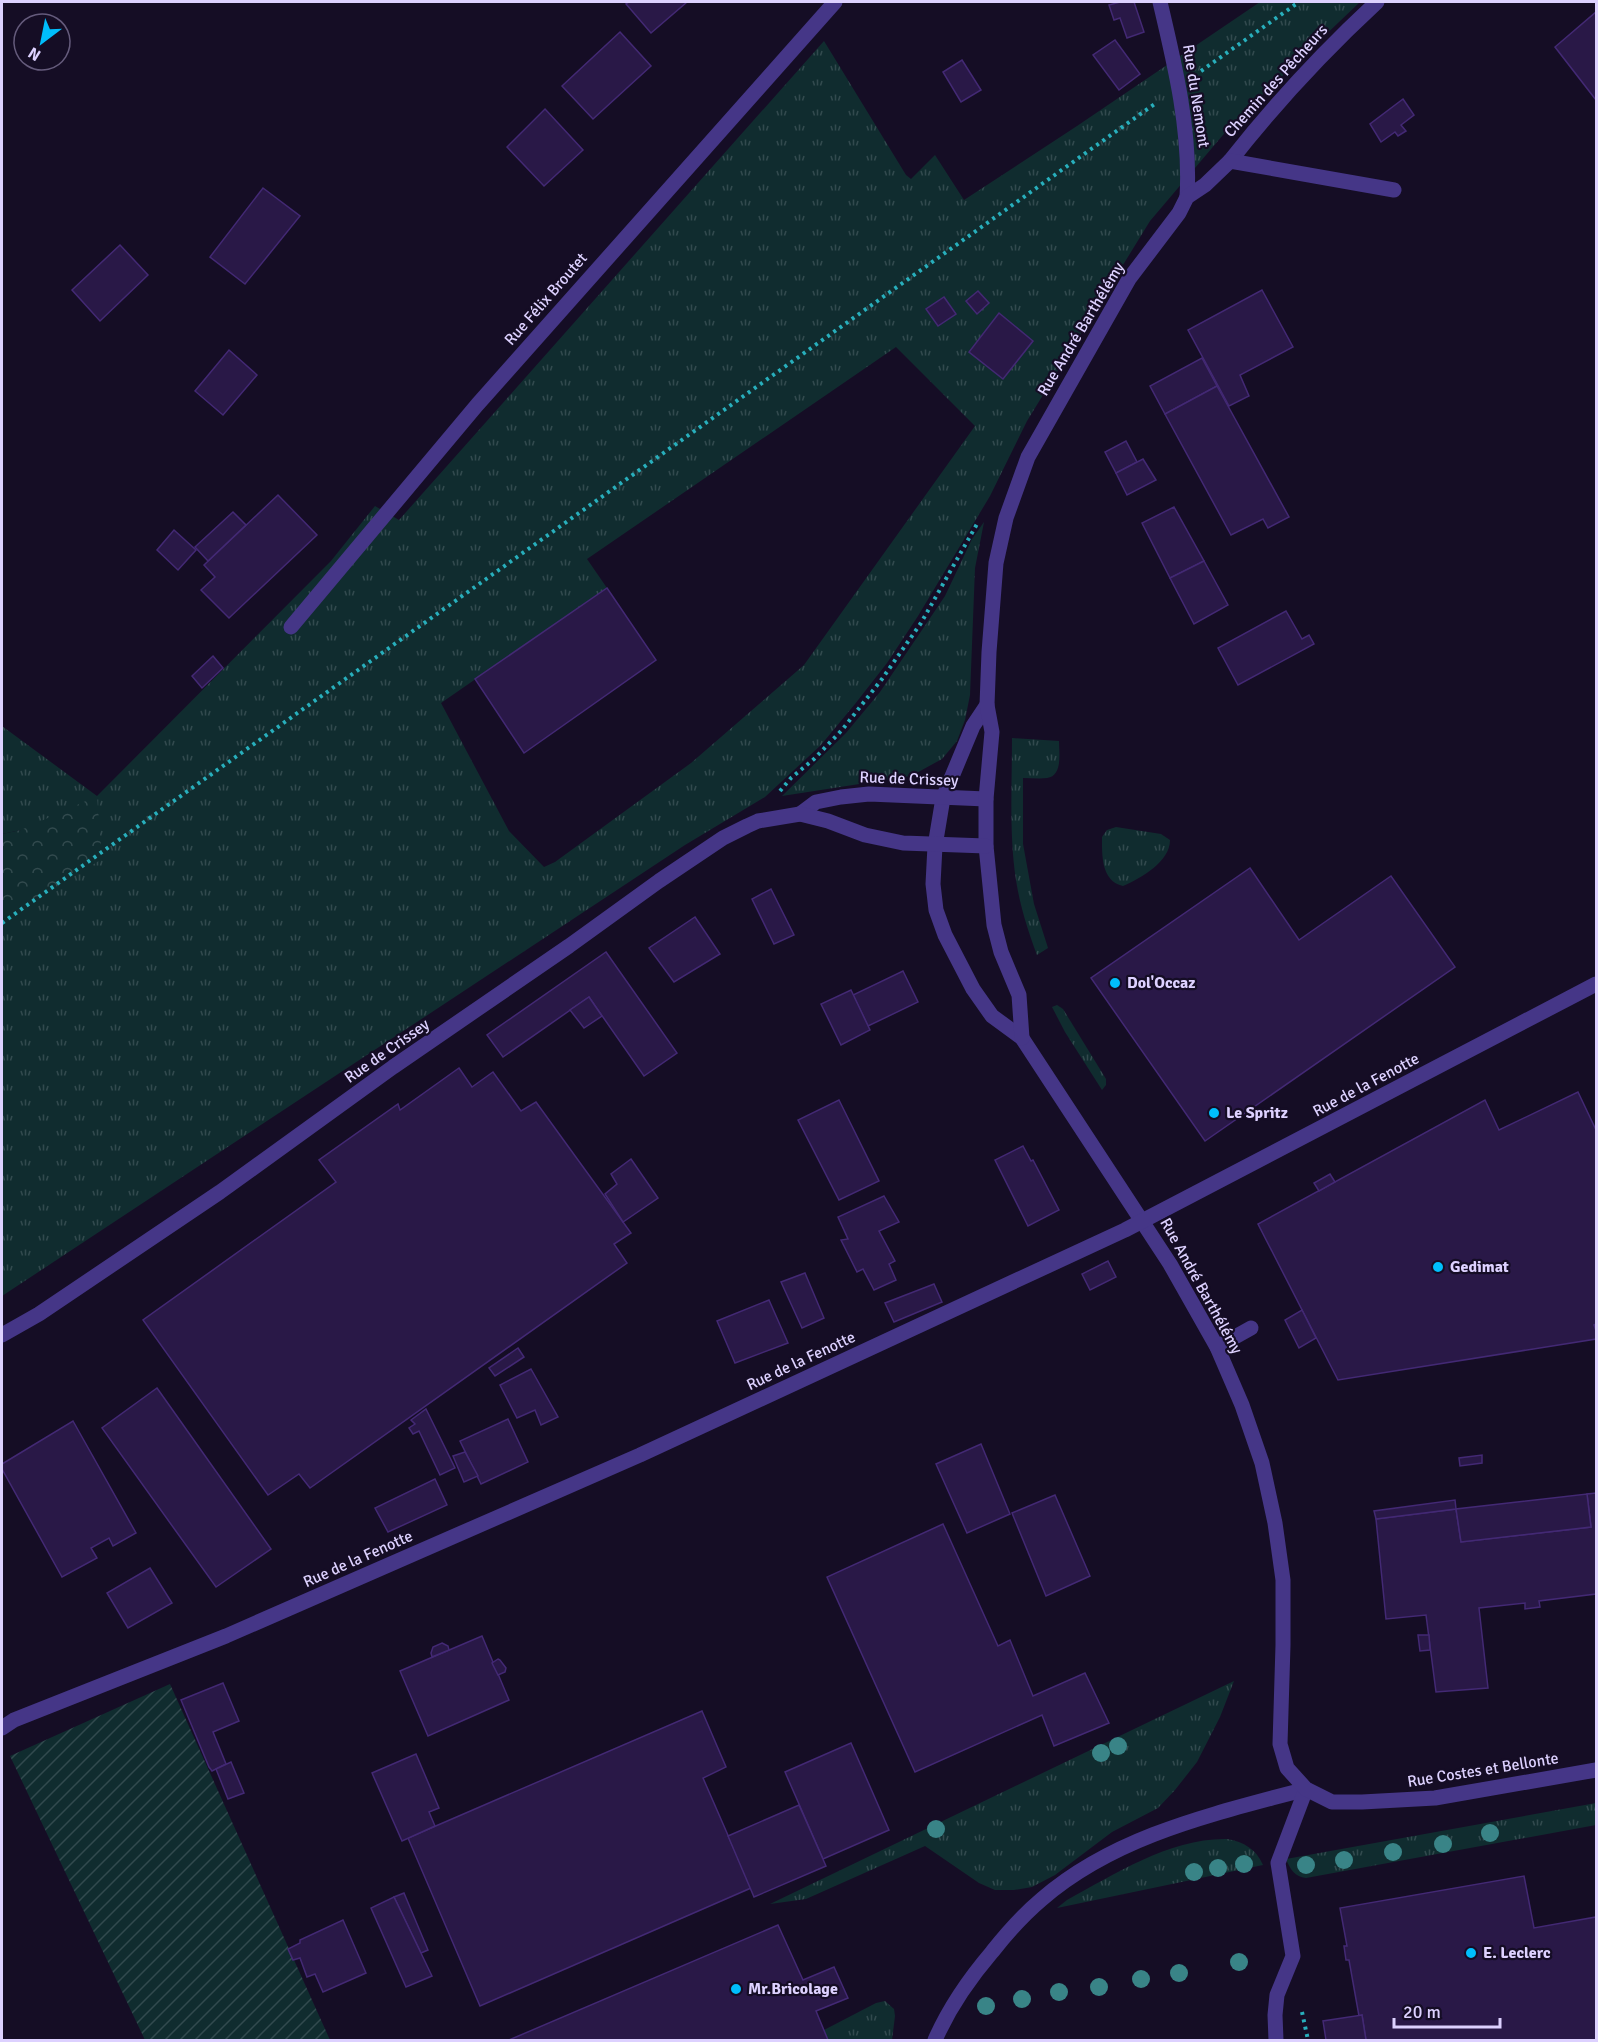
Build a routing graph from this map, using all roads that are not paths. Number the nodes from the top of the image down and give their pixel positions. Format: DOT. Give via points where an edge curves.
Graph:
graph roads {
  1 [pos="835,2"];
  2 [pos="1160,2"];
  3 [pos="1377,2"];
  4 [pos="1230,161"];
  5 [pos="1394,190"];
  6 [pos="1186,197"];
  7 [pos="291,627"];
  8 [pos="987,705"];
  9 [pos="943,798"];
  10 [pos="986,799"];
  11 [pos="800,814"];
  12 [pos="935,846"];
  13 [pos="986,846"];
  14 [pos="1596,984"];
  15 [pos="1022,1038"];
  16 [pos="1144,1221"];
  17 [pos="1251,1328"];
  18 [pos="2,1335"];
  19 [pos="1216,1347"];
  20 [pos="2,1728"];
  21 [pos="1596,1770"];
  22 [pos="1306,1789"];
  23 [pos="935,2040"];
  24 [pos="1276,2040"];
  1 -- 7 [label="street, Rue Félix Broutet" via="477,405"];
  2 -- 6 [label="street, Rue du Nemont" via="1186,135"];
  3 -- 4 [label="street, Chemin des Pêcheurs" via="1258,125"];
  4 -- 5 [label="street"];
  4 -- 6 [label="street, Rue André Barthélémy"];
  6 -- 8 [label="street, Rue André Barthélémy" via="1179,213 1129,279 1041,430 1017,482 996,563"];
  8 -- 9 [label="street, Rue André Barthélémy" via="973,726"];
  8 -- 10 [label="street, Rue André Barthélémy" via="992,732"];
  9 -- 10 [label="street, Rue de Crissey"];
  9 -- 11 [label="street, Rue de Crissey" via="841,796 816,802"];
  9 -- 12 [label="street, Rue André Barthélémy"];
  10 -- 13 [label="street, Rue André Barthélémy"];
  11 -- 12 [label="street, Rue de Crissey" via="865,835"];
  11 -- 18 [label="street, Rue de Crissey" via="758,821 723,838 220,1192"];
  12 -- 13 [label="street, Rue de Crissey"];
  12 -- 15 [label="street, Rue André Barthélémy" via="936,910 955,957 992,1016"];
  13 -- 15 [label="street, Rue André Barthélémy" via="994,925 1019,995"];
  14 -- 16 [label="street, Rue de la Fenotte"];
  15 -- 16 [label="street, Rue André Barthélémy"];
  16 -- 19 [label="street, Rue André Barthélémy"];
  16 -- 20 [label="street, Rue de la Fenotte" via="640,1455 226,1636"];
  17 -- 19 [label="street"];
  19 -- 22 [label="street, Rue André Barthélémy" via="1262,1463 1275,1523 1283,1580 1280,1744 1287,1768"];
  21 -- 22 [label="street, Rue Costes et Bellonte" via="1436,1798 1332,1802"];
  22 -- 23 [label="street" via="1154,1834 1064,1882 1019,1920 981,1965 959,1995"];
  22 -- 24 [label="street" via="1278,1863 1293,1956 1277,1995"];
}
